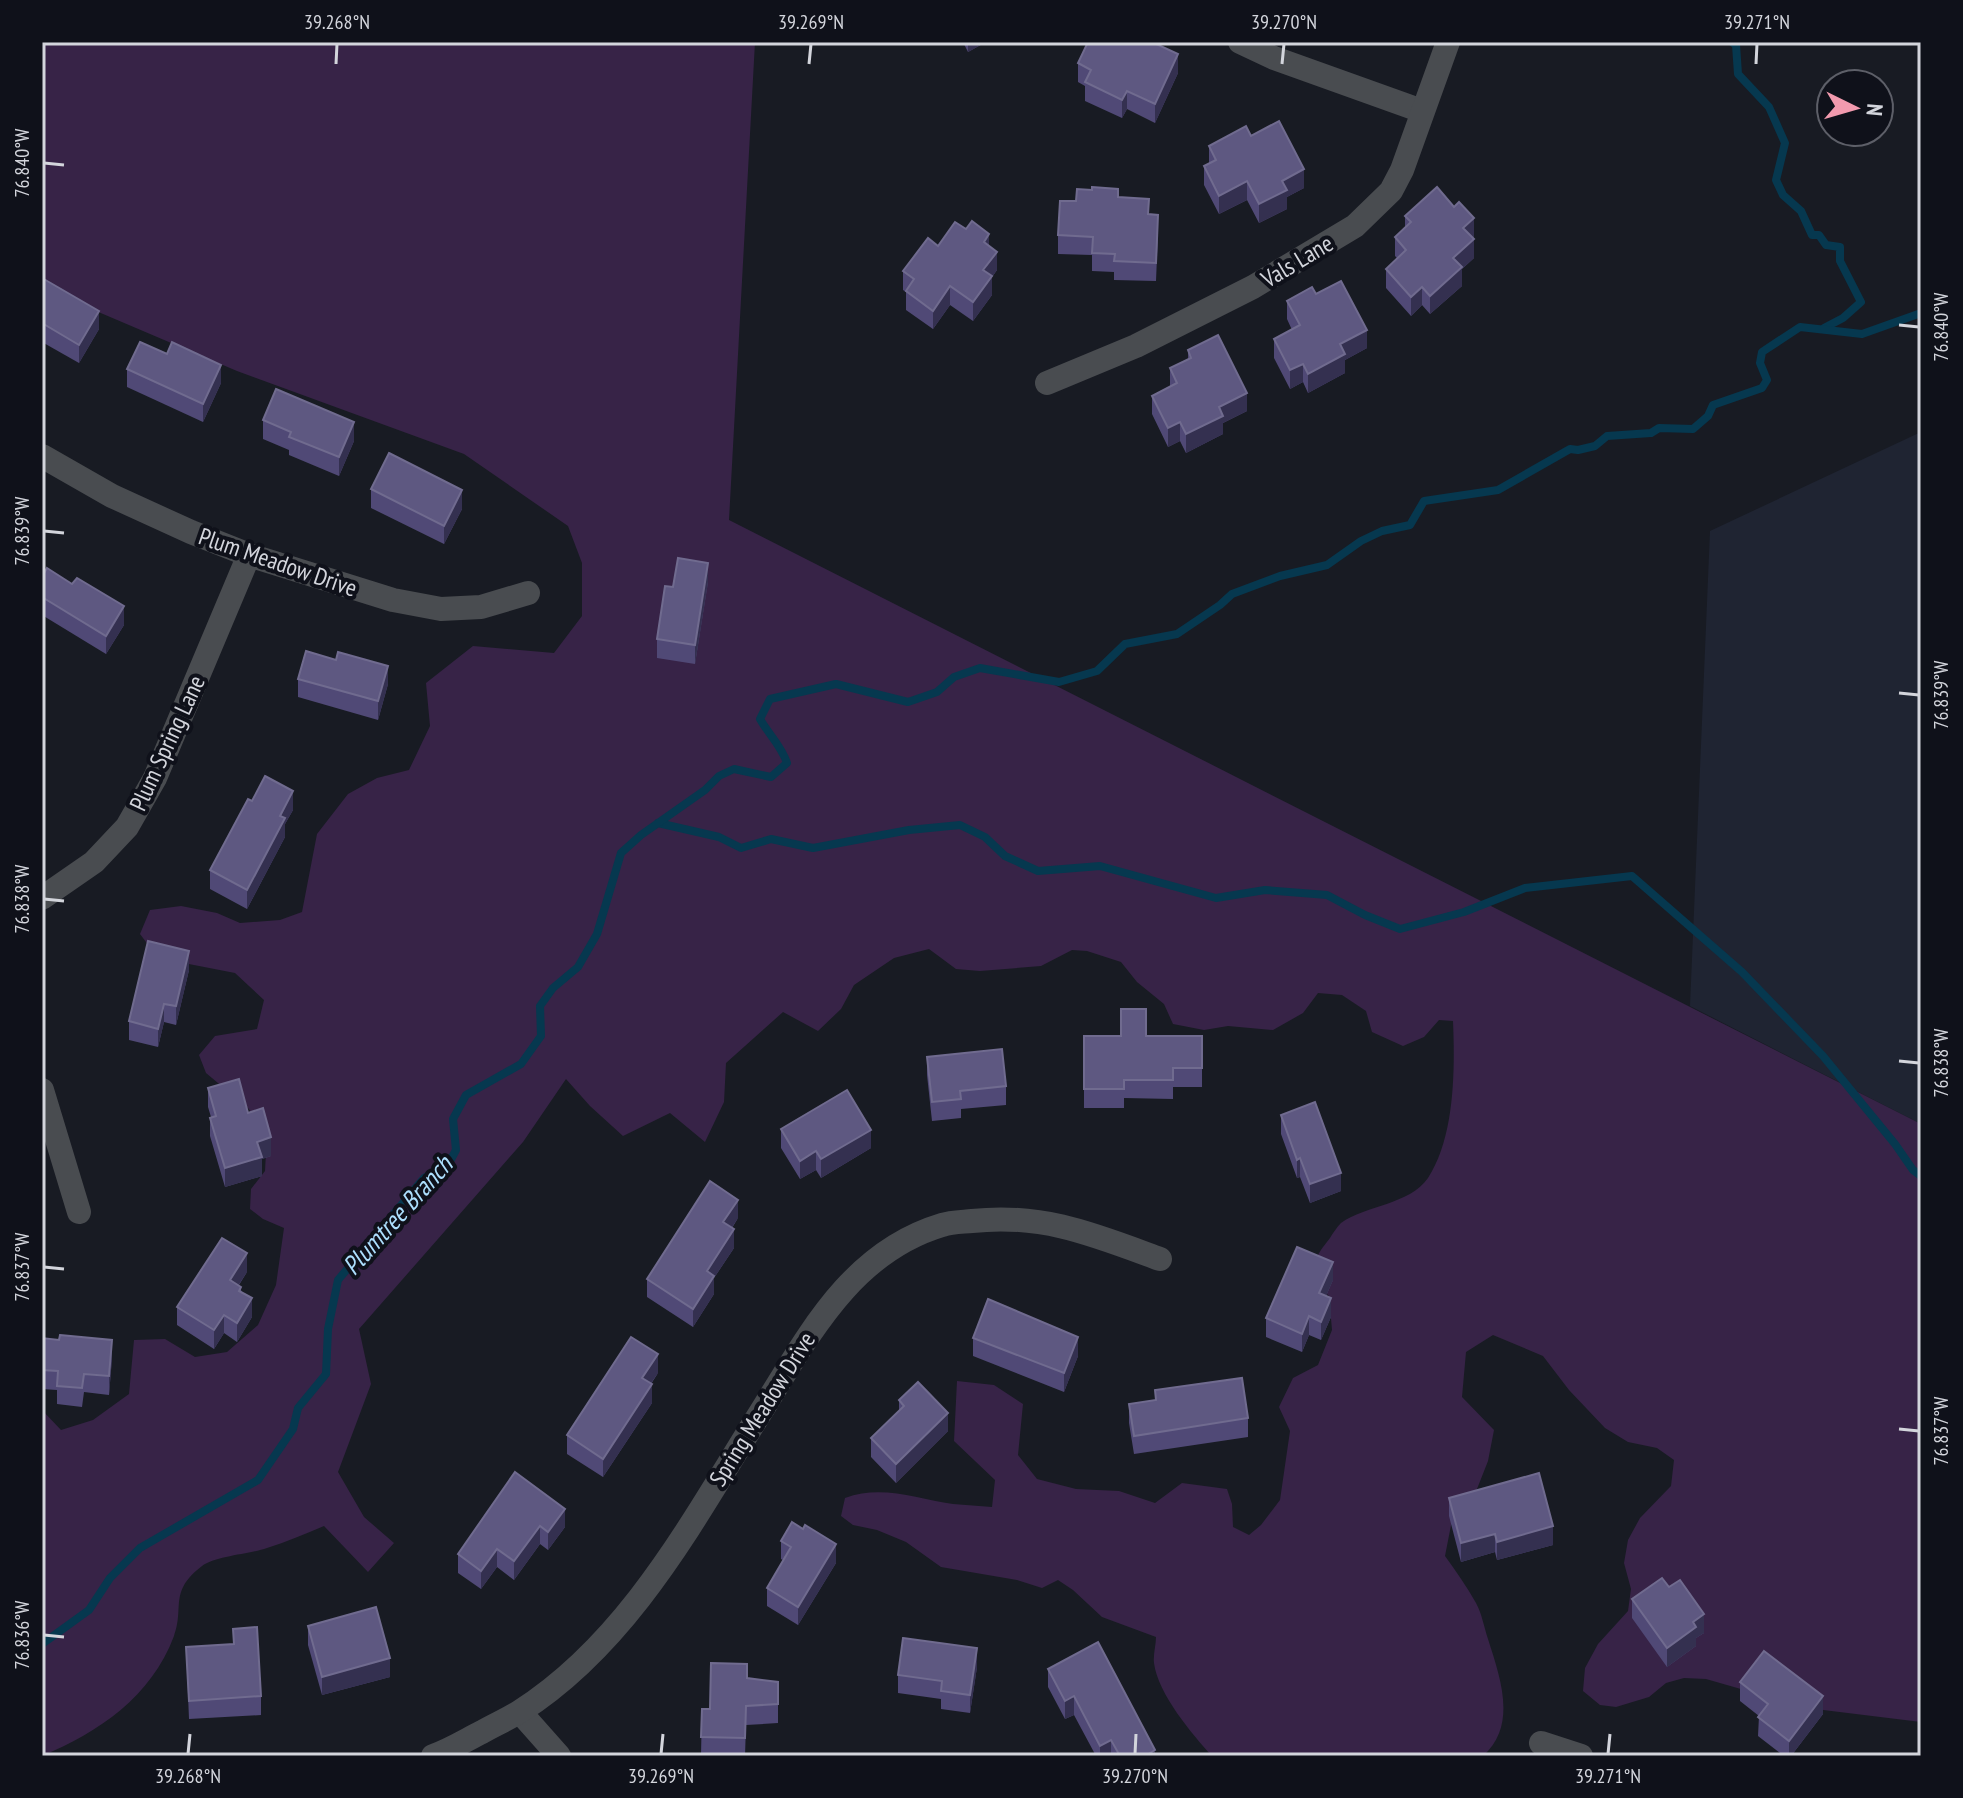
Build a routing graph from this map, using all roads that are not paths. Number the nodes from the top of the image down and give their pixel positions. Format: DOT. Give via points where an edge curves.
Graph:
graph roads {
  1 [pos="1240,42"];
  2 [pos="1448,42"];
  3 [pos="1422,111"];
  4 [pos="1047,383"];
  5 [pos="42,456"];
  6 [pos="249,555"];
  7 [pos="528,593"];
  8 [pos="42,898"];
  9 [pos="42,1090"];
  10 [pos="79,1212"];
  11 [pos="1160,1259"];
  12 [pos="520,1712"];
  13 [pos="1541,1743"];
  14 [pos="433,1756"];
  15 [pos="559,1756"];
  16 [pos="1581,1756"];
  1 -- 3 [label="street"];
  2 -- 3 [label="street, Vals Lane"];
  3 -- 4 [label="street, Vals Lane" via="1391,191 1355,226 1253,287 1136,346"];
  5 -- 6 [label="street, Plum Meadow Drive" via="112,496"];
  6 -- 7 [label="street, Plum Meadow Drive" via="393,600 441,609 481,607"];
  6 -- 8 [label="street, Plum Spring Lane" via="155,778 127,827 94,862"];
  9 -- 10 [label="street"];
  11 -- 12 [label="street, Spring Meadow Drive" via="1036,1220 985,1220 942,1225 897,1246 855,1275 821,1317 634,1605 584,1660"];
  12 -- 14 [label="street, Spring Meadow Drive"];
  12 -- 15 [label="street"];
  13 -- 16 [label="street"];
}
